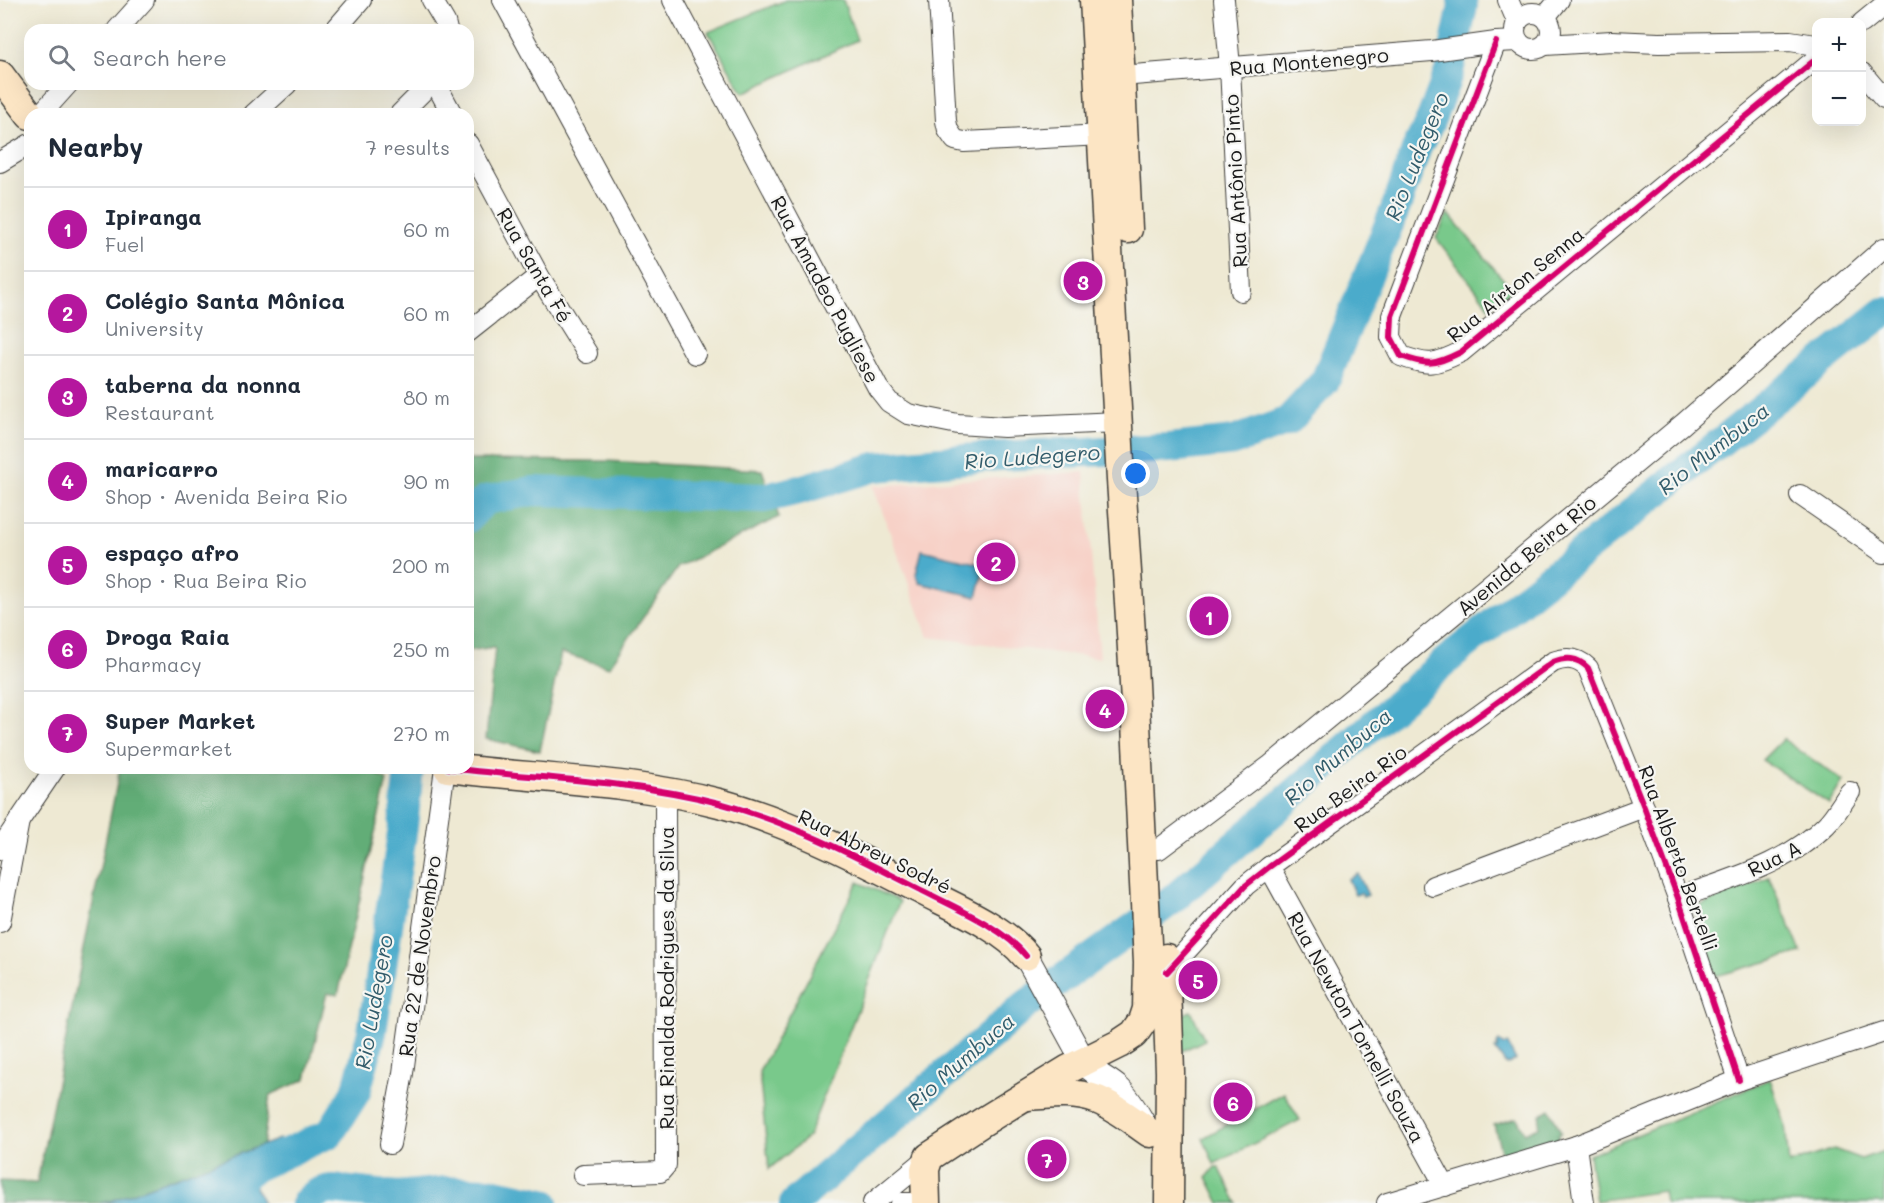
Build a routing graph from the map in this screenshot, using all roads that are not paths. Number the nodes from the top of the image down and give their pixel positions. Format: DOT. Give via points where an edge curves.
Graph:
graph roads {
  1 [pos="144,0"];
  2 [pos="361,0"];
  3 [pos="432,0"];
  4 [pos="503,0"];
  5 [pos="673,0"];
  6 [pos="939,0"];
  7 [pos="1094,0"];
  8 [pos="1117,0"];
  9 [pos="1224,0"];
  10 [pos="1509,0"];
  11 [pos="1559,0"];
  12 [pos="1884,5"];
  13 [pos="1866,20"];
  14 [pos="122,24"];
  15 [pos="340,24"];
  16 [pos="446,24"];
  17 [pos="1519,27"];
  18 [pos="1547,29"];
  19 [pos="1496,42"];
  20 [pos="1812,44"];
  21 [pos="1812,62"];
  22 [pos="1230,67"];
  23 [pos="0,75"];
  24 [pos="1121,76"];
  25 [pos="1866,79"];
  26 [pos="63,90"];
  27 [pos="280,90"];
  28 [pos="424,90"];
  29 [pos="439,90"];
  30 [pos="1884,99"];
  31 [pos="24,108"];
  32 [pos="46,108"];
  33 [pos="260,108"];
  34 [pos="406,108"];
  35 [pos="449,108"];
  36 [pos="1103,135"];
  37 [pos="24,148"];
  38 [pos="474,155"];
  39 [pos="0,162"];
  40 [pos="1884,248"];
  41 [pos="539,276"];
  42 [pos="1241,291"];
  43 [pos="474,327"];
  44 [pos="587,353"];
  45 [pos="695,354"];
  46 [pos="1124,429"];
  47 [pos="1800,495"];
  48 [pos="1884,553"];
  49 [pos="1573,658"];
  50 [pos="474,770"];
  51 [pos="51,774"];
  52 [pos="446,774"];
  53 [pos="665,791"];
  54 [pos="1850,792"];
  55 [pos="1644,807"];
  56 [pos="19,821"];
  57 [pos="0,849"];
  58 [pos="1154,866"];
  59 [pos="1269,867"];
  60 [pos="1433,886"];
  61 [pos="1678,898"];
  62 [pos="0,922"];
  63 [pos="1026,956"];
  64 [pos="1160,962"];
  65 [pos="1884,1032"];
  66 [pos="1077,1050"];
  67 [pos="1739,1080"];
  68 [pos="1024,1097"];
  69 [pos="1150,1134"];
  70 [pos="390,1144"];
  71 [pos="1576,1146"];
  72 [pos="929,1157"];
  73 [pos="1169,1166"];
  74 [pos="583,1175"];
  75 [pos="1445,1186"];
  76 [pos="873,1203"];
  77 [pos="901,1203"];
  78 [pos="914,1203"];
  79 [pos="926,1203"];
  80 [pos="1169,1203"];
  81 [pos="1191,1203"];
  82 [pos="1387,1203"];
  83 [pos="1584,1203"];
  1 -- 14 [label="street"];
  2 -- 15 [label="street"];
  3 -- 16 [label="street"];
  4 -- 45 [label="street"];
  5 -- 46 [label="street, Rua Amadeo Pugliese" via="878,388 889,402 908,414 958,424"];
  6 -- 36 [label="street" via="946,121 955,140"];
  7 -- 36 [label="main road"];
  8 -- 24 [label="main road"];
  9 -- 22 [label="street, Rua Antônio Pinto"];
  10 -- 17 [label="street"];
  11 -- 18 [label="street"];
  12 -- 13 [label="street"];
  17 -- 18 [label="street" via="1536,13"];
  17 -- 18 [label="street" via="1526,47 1536,49"];
  17 -- 19 [label="street, Rua Montenegro"];
  18 -- 20 [label="street" via="1612,41 1790,41"];
  19 -- 21 [label="street, Rua Aírton Senna" via="1392,316 1390,337 1401,356 1421,363 1440,362 1461,352"];
  19 -- 22 [label="street, Rua Montenegro"];
  22 -- 24 [label="street, Rua Montenegro"];
  22 -- 42 [label="street, Rua Antônio Pinto"];
  23 -- 31 [label="main road"];
  24 -- 46 [label="main road"];
  25 -- 30 [label="street"];
  26 -- 32 [label="street"];
  27 -- 33 [label="street"];
  28 -- 34 [label="street"];
  29 -- 35 [label="street"];
  36 -- 46 [label="main road"];
  37 -- 39 [label="street"];
  38 -- 41 [label="street, Rua Santa Fé"];
  40 -- 58 [label="street, Avenida Beira Rio" via="1683,424"];
  41 -- 43 [label="street"];
  41 -- 44 [label="street, Rua Santa Fé"];
  46 -- 58 [label="main road"];
  47 -- 48 [label="street"];
  49 -- 55 [label="street, Rua Alberto Bertelli" via="1588,668"];
  49 -- 59 [label="street, Rua Beira Rio" via="1553,662"];
  50 -- 53 [label="main road, Rua Abreu Sodré"];
  51 -- 56 [label="street"];
  52 -- 70 [label="street, Rua 22 de Novembro"];
  53 -- 63 [label="main road, Rua Abreu Sodré" via="719,803 817,838 999,932"];
  53 -- 74 [label="street, Rua Rinalda Rodrigues da Silva" via="666,1165 660,1172"];
  54 -- 61 [label="street, Rua A" via="1828,823 1787,855"];
  55 -- 60 [label="street"];
  55 -- 61 [label="street, Rua Alberto Bertelli"];
  56 -- 57 [label="street"];
  56 -- 62 [label="street"];
  58 -- 64 [label="main road"];
  59 -- 64 [label="street, Rua Beira Rio"];
  59 -- 75 [label="street, Rua Newton Tornelli Souza"];
  61 -- 67 [label="street, Rua Alberto Bertelli"];
  63 -- 66 [label="street, Rua Abreu Sodré"];
  64 -- 66 [label="main road" via="1141,1024 1129,1038"];
  64 -- 73 [label="main road"];
  65 -- 67 [label="street"];
  66 -- 68 [label="main road"];
  66 -- 69 [label="street, Rua Abreu Sodré" via="1092,1071 1130,1102"];
  67 -- 71 [label="street"];
  68 -- 69 [label="main road" via="1062,1094 1096,1099"];
  68 -- 72 [label="main road"];
  69 -- 73 [label="street, Rua Abreu Sodré"];
  71 -- 75 [label="street"];
  71 -- 83 [label="street"];
  72 -- 76 [label="street"];
  72 -- 79 [label="main road" via="925,1169"];
  73 -- 80 [label="main road"];
  73 -- 81 [label="main road, Rua Abreu Sodré"];
  75 -- 82 [label="street"];
  77 -- 78 [label="street"];
}
